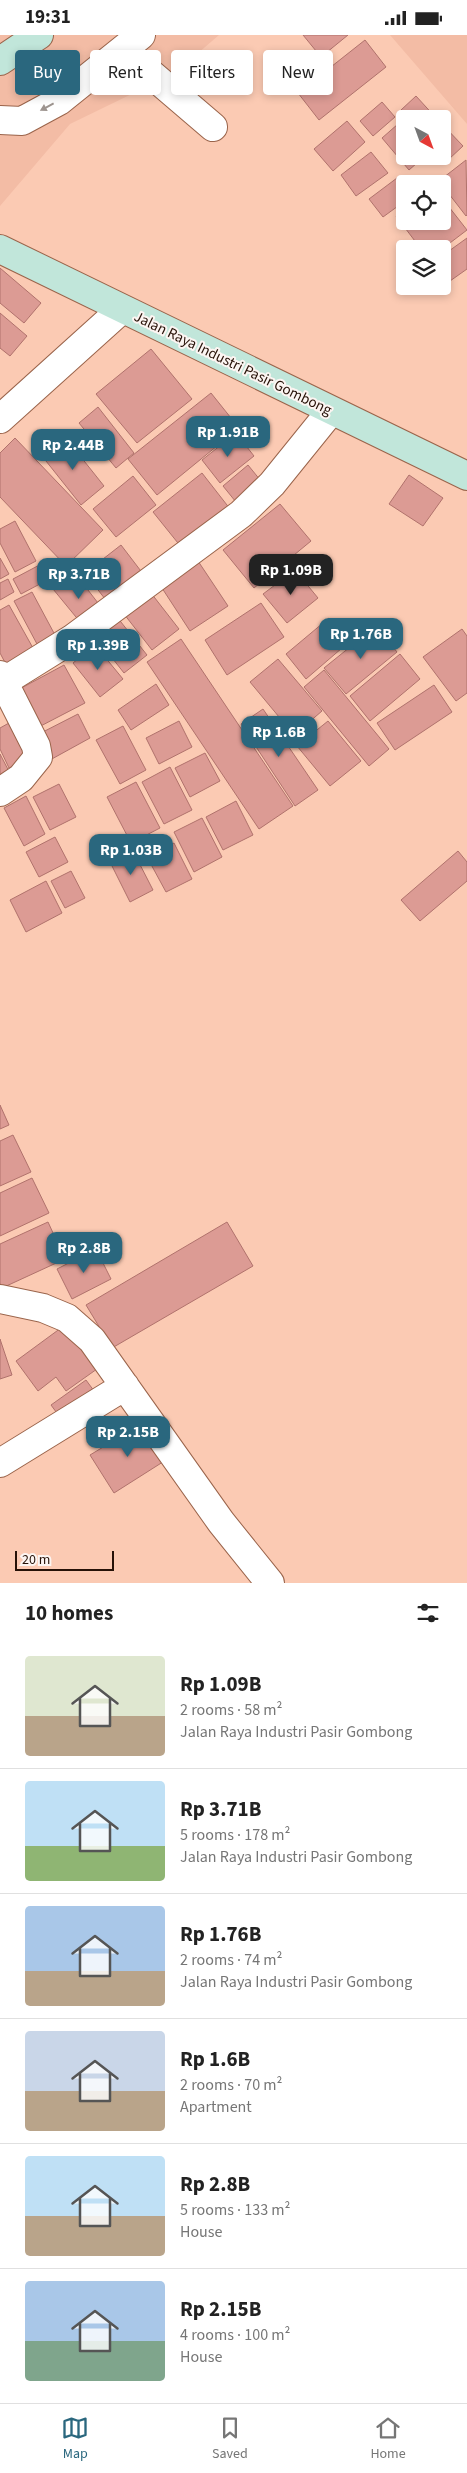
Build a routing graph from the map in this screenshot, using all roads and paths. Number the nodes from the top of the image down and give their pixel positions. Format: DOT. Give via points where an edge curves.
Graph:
graph roads {
  1 [pos="39,35"];
  2 [pos="132,42"];
  3 [pos="0,61"];
  4 [pos="0,120"];
  5 [pos="214,127"];
  6 [pos="0,249"];
  7 [pos="122,309"];
  8 [pos="332,411"];
  9 [pos="0,419"];
  10 [pos="467,476"];
  11 [pos="2,678"];
  12 [pos="0,792"];
  13 [pos="0,1299"];
  14 [pos="125,1386"];
  15 [pos="0,1463"];
  16 [pos="270,1583"];
  1 -- 3 [label="main road"];
  2 -- 4 [label="street, one-way" via="59,101 22,121"];
  2 -- 5 [label="street"];
  6 -- 7 [label="main road, Jalan Raya Industri Pasir Gombong"];
  7 -- 8 [label="main road, Jalan Raya Industri Pasir Gombong"];
  7 -- 9 [label="street"];
  8 -- 10 [label="main road, Jalan Raya Industri Pasir Gombong"];
  8 -- 11 [label="street" via="272,484 241,514 72,639"];
  11 -- 12 [label="street" via="36,746 38,757 21,777"];
  13 -- 14 [label="street" via="44,1308 67,1318 92,1340"];
  14 -- 15 [label="street"];
  14 -- 16 [label="street" via="221,1522"];
}
